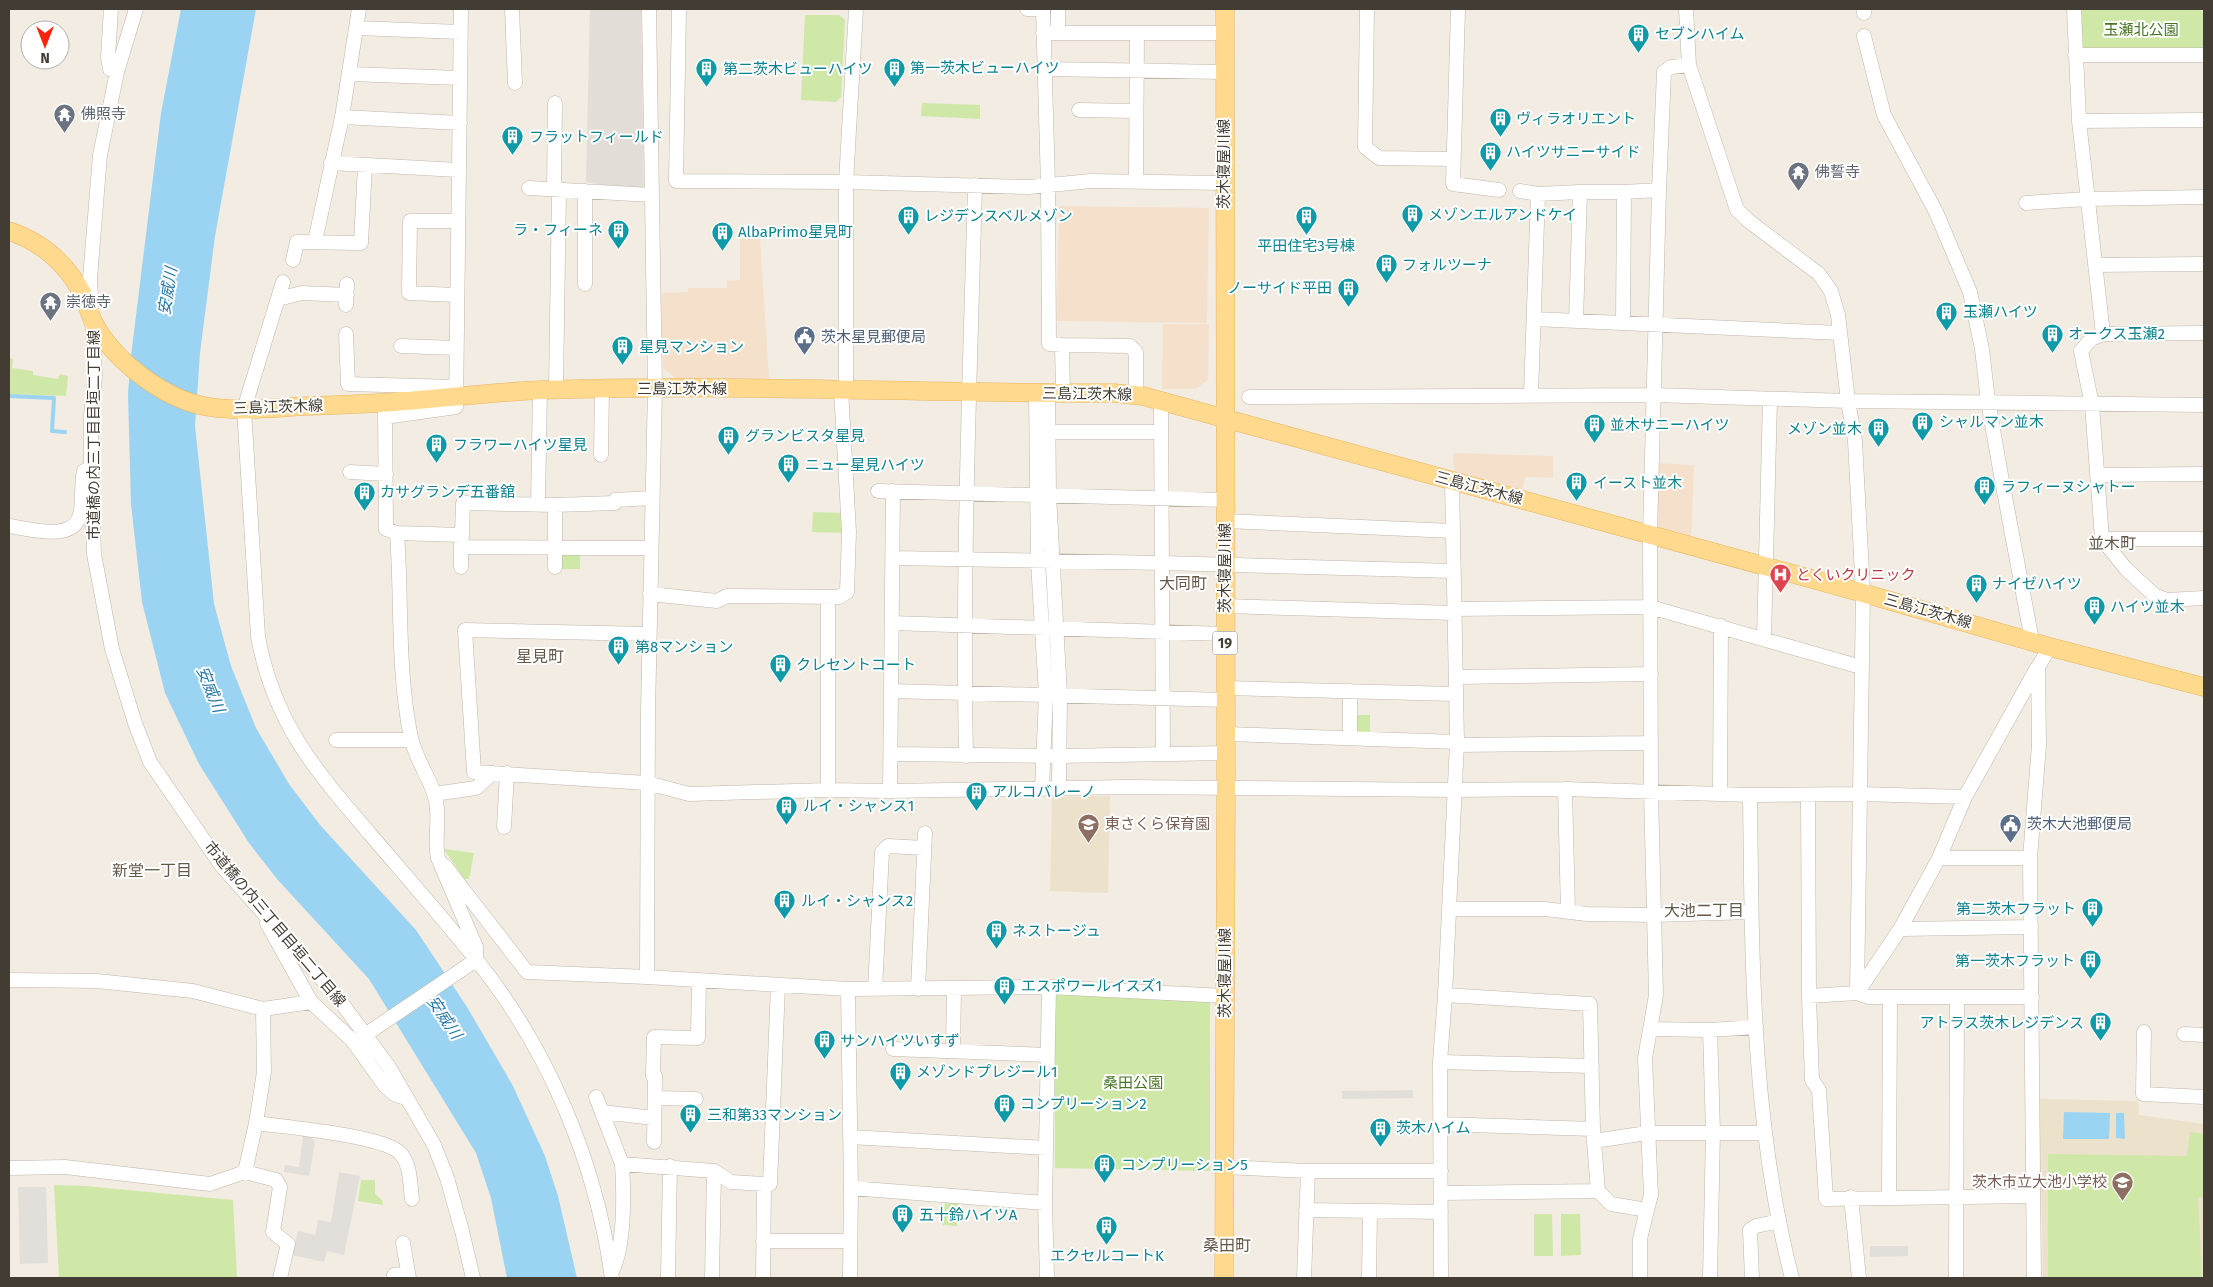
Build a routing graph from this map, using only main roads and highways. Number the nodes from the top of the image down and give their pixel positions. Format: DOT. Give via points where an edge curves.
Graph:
graph roads {
  1 [pos="1225,9"];
  2 [pos="9,231"];
  3 [pos="1224,417"];
  4 [pos="2204,687"];
  5 [pos="1224,1278"];
  1 -- 3 [label="main road, 茨木寝屋川線 / 19"];
  2 -- 3 [label="main road, 三島江茨木線" via="31,240 56,258 73,277 93,322 133,370 171,396 200,405 240,409 456,392 844,389 1114,393 1161,400"];
  3 -- 4 [label="main road, 三島江茨木線"];
  3 -- 5 [label="main road, 茨木寝屋川線 / 19"];
}
